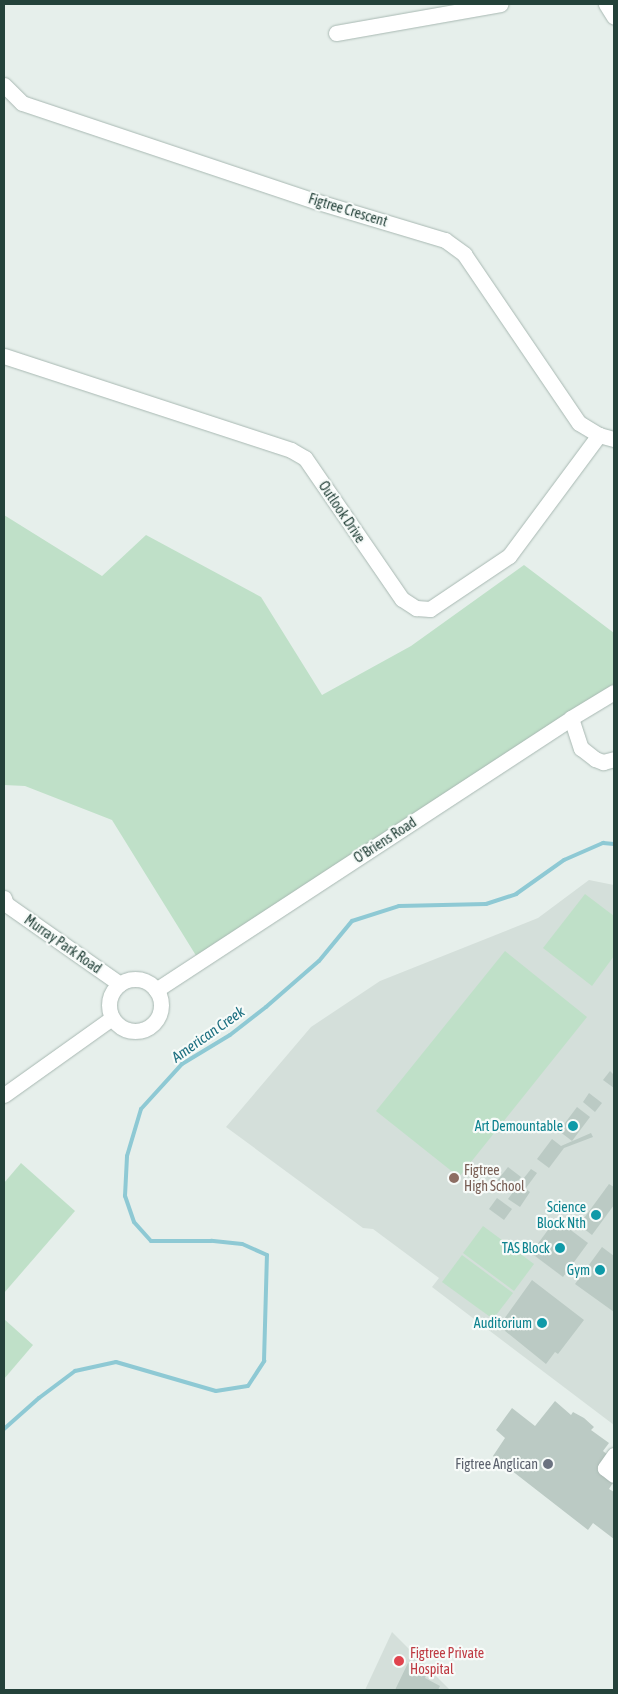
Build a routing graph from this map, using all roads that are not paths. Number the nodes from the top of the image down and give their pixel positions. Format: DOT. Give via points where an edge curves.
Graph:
graph roads {
  1 [pos="500,4"];
  2 [pos="606,4"];
  3 [pos="614,17"];
  4 [pos="336,34"];
  5 [pos="4,85"];
  6 [pos="4,356"];
  7 [pos="599,435"];
  8 [pos="614,439"];
  9 [pos="614,692"];
  10 [pos="571,718"];
  11 [pos="614,759"];
  12 [pos="5,902"];
  13 [pos="120,984"];
  14 [pos="156,990"];
  15 [pos="112,1018"];
  16 [pos="4,1095"];
  17 [pos="614,1455"];
  18 [pos="614,1476"];
  1 -- 4 [label="street"];
  2 -- 3 [label="street"];
  5 -- 7 [label="street, Figtree Crescent" via="22,103 316,201 445,240 464,254 579,423"];
  6 -- 7 [label="street, Outlook Drive" via="291,450 304,458 402,599 416,608 430,609 509,556"];
  7 -- 8 [label="street, Figtree Crescent"];
  9 -- 10 [label="street, O'Briens Road"];
  10 -- 11 [label="street" via="581,748 603,762"];
  10 -- 14 [label="street, O'Briens Road"];
  12 -- 13 [label="street, Murray Park Road"];
  13 -- 14 [label="street" via="140,979"];
  13 -- 15 [label="street" via="109,1003"];
  14 -- 15 [label="street" via="161,1001 160,1010 151,1025 134,1031"];
  15 -- 16 [label="street"];
  17 -- 18 [label="street" via="605,1468"];
}
